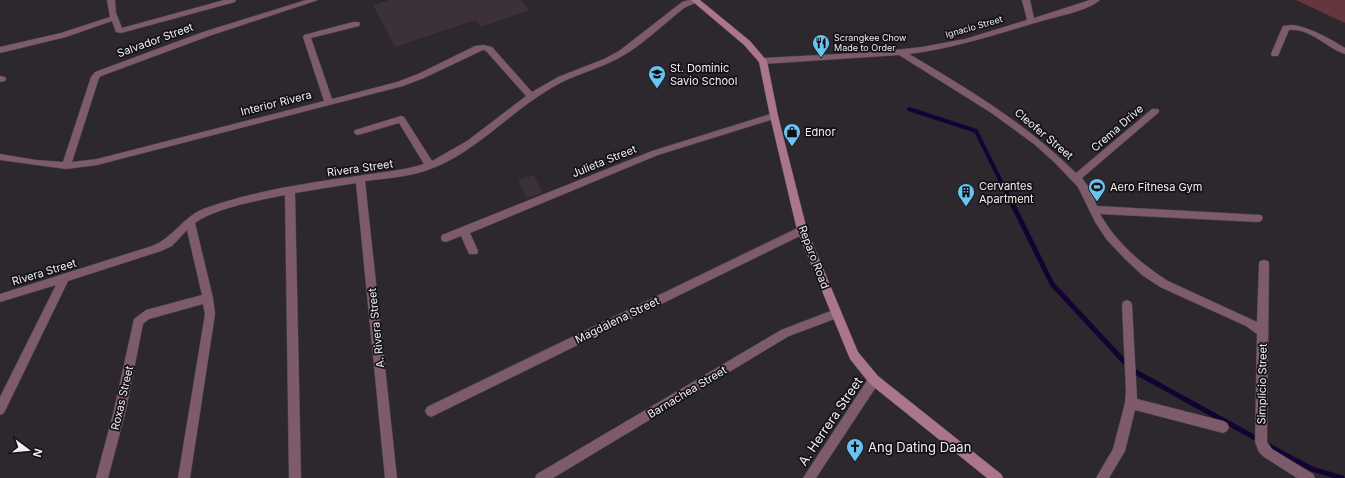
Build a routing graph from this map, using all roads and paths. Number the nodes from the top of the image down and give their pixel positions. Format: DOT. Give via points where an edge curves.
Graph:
graph roads {
  1 [pos="111,0"];
  2 [pos="232,0"];
  3 [pos="314,0"];
  4 [pos="696,0"];
  5 [pos="1026,0"];
  6 [pos="1096,0"];
  7 [pos="114,18"];
  8 [pos="1031,21"];
  9 [pos="356,24"];
  10 [pos="0,50"];
  11 [pos="1345,51"];
  12 [pos="900,52"];
  13 [pos="1275,54"];
  14 [pos="763,61"];
  15 [pos="530,96"];
  16 [pos="329,102"];
  17 [pos="1155,111"];
  18 [pos="774,116"];
  19 [pos="358,132"];
  20 [pos="0,157"];
  21 [pos="66,166"];
  22 [pos="430,166"];
  23 [pos="1076,178"];
  24 [pos="360,179"];
  25 [pos="290,191"];
  26 [pos="1094,210"];
  27 [pos="1258,218"];
  28 [pos="190,221"];
  29 [pos="802,230"];
  30 [pos="464,231"];
  31 [pos="446,238"];
  32 [pos="473,251"];
  33 [pos="1264,264"];
  34 [pos="64,279"];
  35 [pos="0,298"];
  36 [pos="208,298"];
  37 [pos="1127,305"];
  38 [pos="836,314"];
  39 [pos="1262,331"];
  40 [pos="874,380"];
  41 [pos="1131,403"];
  42 [pos="0,409"];
  43 [pos="431,411"];
  44 [pos="1223,427"];
  45 [pos="102,478"];
  46 [pos="184,478"];
  47 [pos="295,478"];
  48 [pos="391,478"];
  49 [pos="541,478"];
  50 [pos="809,478"];
  51 [pos="997,478"];
  52 [pos="1102,478"];
  53 [pos="1309,478"];
  1 -- 7 [label="street"];
  2 -- 7 [label="street" via="121,31"];
  3 -- 21 [label="street, Salvador Street" via="206,34 98,74"];
  4 -- 14 [label="main road" via="747,43"];
  4 -- 15 [label="street, Rivera Street" via="685,4 616,57 560,79"];
  5 -- 8 [label="street"];
  6 -- 8 [label="street, Ignacio Street" via="1078,9"];
  7 -- 10 [label="street" via="63,35"];
  8 -- 12 [label="street, Ignacio Street" via="946,46"];
  9 -- 16 [label="street" via="306,39"];
  11 -- 13 [label="street" via="1302,28 1292,27 1286,28"];
  12 -- 14 [label="street"];
  12 -- 23 [label="street, Cleofer Street" via="1002,114"];
  14 -- 18 [label="main road, Reparo Road"];
  15 -- 16 [label="street, Interior Rivera" via="484,47 400,84"];
  15 -- 22 [label="street, Rivera Street" via="491,128"];
  16 -- 21 [label="street, Interior Rivera" via="81,166"];
  17 -- 23 [label="street, Crema Drive"];
  18 -- 29 [label="main road, Reparo Road"];
  18 -- 30 [label="street, Julieta Street" via="655,153"];
  19 -- 22 [label="street" via="401,119"];
  20 -- 21 [label="street, Interior Rivera" via="43,165"];
  22 -- 24 [label="street, Rivera Street" via="407,173"];
  23 -- 26 [label="street, Cleofer Street" via="1089,197"];
  24 -- 25 [label="street, Rivera Street"];
  24 -- 48 [label="street, A. Rivera Street"];
  25 -- 28 [label="street, Rivera Street" via="243,201 213,210"];
  25 -- 47 [label="street"];
  26 -- 27 [label="street"];
  26 -- 39 [label="street, Cleofer Street" via="1096,217 1112,238 1151,276"];
  28 -- 34 [label="street, Rivera Street" via="168,244"];
  28 -- 36 [label="street"];
  29 -- 38 [label="main road, Reparo Road"];
  29 -- 43 [label="street, Magdalena Street"];
  30 -- 31 [label="street, Julieta Street"];
  30 -- 32 [label="street"];
  33 -- 39 [label="street, Simplicio Street"];
  34 -- 35 [label="street, Rivera Street"];
  34 -- 42 [label="street"];
  36 -- 45 [label="street, Roxas Street" via="146,315 138,322 120,410"];
  36 -- 46 [label="street" via="208,333"];
  37 -- 41 [label="street"];
  38 -- 40 [label="main road, Reparo Road" via="854,355"];
  38 -- 49 [label="street, Barnachea Street" via="785,333"];
  39 -- 53 [label="street, Simplicio Street" via="1261,442 1268,453"];
  40 -- 50 [label="street, A. Herrera Street"];
  40 -- 51 [label="main road, Reparo Road"];
  41 -- 44 [label="street"];
  41 -- 52 [label="street" via="1119,451"];
}
